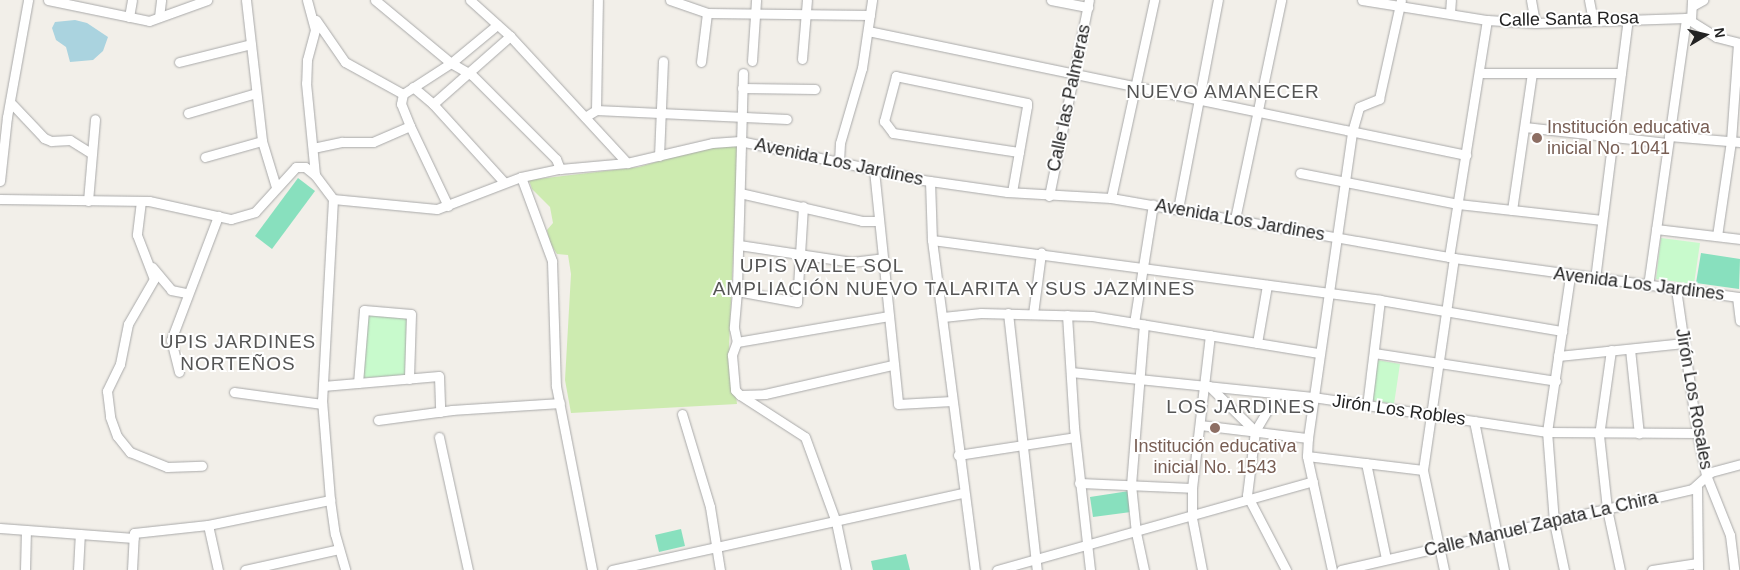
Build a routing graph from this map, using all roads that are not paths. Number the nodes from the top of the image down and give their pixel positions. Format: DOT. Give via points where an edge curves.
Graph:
graph roads {
  1 [pos="28,0"];
  2 [pos="48,0"];
  3 [pos="132,0"];
  4 [pos="161,0"];
  5 [pos="207,0"];
  6 [pos="246,0"];
  7 [pos="375,0"];
  8 [pos="470,0"];
  9 [pos="598,0"];
  10 [pos="670,0"];
  11 [pos="756,0"];
  12 [pos="807,0"];
  13 [pos="872,0"];
  14 [pos="1051,0"];
  15 [pos="1154,0"];
  16 [pos="1218,0"];
  17 [pos="1281,0"];
  18 [pos="1362,0"];
  19 [pos="1452,0"];
  20 [pos="1531,0"];
  21 [pos="1589,0"];
  22 [pos="1703,0"];
  23 [pos="80,3"];
  24 [pos="188,3"];
  25 [pos="308,3"];
  26 [pos="1088,3"];
  27 [pos="1400,3"];
  28 [pos="1692,3"];
  29 [pos="707,12"];
  30 [pos="805,12"];
  31 [pos="755,13"];
  32 [pos="1450,13"];
  33 [pos="870,14"];
  34 [pos="129,17"];
  35 [pos="159,17"];
  36 [pos="1628,19"];
  37 [pos="1689,19"];
  38 [pos="1488,20"];
  39 [pos="1593,21"];
  40 [pos="1535,23"];
  41 [pos="497,25"];
  42 [pos="868,31"];
  43 [pos="510,36"];
  44 [pos="1739,43"];
  45 [pos="251,44"];
  46 [pos="802,59"];
  47 [pos="663,61"];
  48 [pos="752,61"];
  49 [pos="178,62"];
  50 [pos="701,62"];
  51 [pos="451,63"];
  52 [pos="467,72"];
  53 [pos="1074,72"];
  54 [pos="743,73"];
  55 [pos="1621,73"];
  56 [pos="1480,74"];
  57 [pos="1532,74"];
  58 [pos="1136,85"];
  59 [pos="413,88"];
  60 [pos="742,88"];
  61 [pos="815,89"];
  62 [pos="256,93"];
  63 [pos="403,94"];
  64 [pos="1199,98"];
  65 [pos="12,104"];
  66 [pos="433,104"];
  67 [pos="596,110"];
  68 [pos="1258,111"];
  69 [pos="188,113"];
  70 [pos="660,114"];
  71 [pos="740,116"];
  72 [pos="586,117"];
  73 [pos="95,119"];
  74 [pos="788,119"];
  75 [pos="410,126"];
  76 [pos="1525,127"];
  77 [pos="1352,132"];
  78 [pos="1613,136"];
  79 [pos="1668,139"];
  80 [pos="262,141"];
  81 [pos="740,141"];
  82 [pos="1736,142"];
  83 [pos="314,148"];
  84 [pos="1019,152"];
  85 [pos="91,153"];
  86 [pos="1466,155"];
  87 [pos="658,156"];
  88 [pos="205,157"];
  89 [pos="839,162"];
  90 [pos="627,164"];
  91 [pos="560,169"];
  92 [pos="874,170"];
  93 [pos="1300,173"];
  94 [pos="315,175"];
  95 [pos="522,177"];
  96 [pos="0,181"];
  97 [pos="930,181"];
  98 [pos="504,182"];
  99 [pos="1345,182"];
  100 [pos="276,187"];
  101 [pos="1012,192"];
  102 [pos="740,194"];
  103 [pos="1048,196"];
  104 [pos="1111,198"];
  105 [pos="0,199"];
  106 [pos="333,199"];
  107 [pos="88,201"];
  108 [pos="141,201"];
  109 [pos="1458,204"];
  110 [pos="1153,205"];
  111 [pos="448,206"];
  112 [pos="803,206"];
  113 [pos="1178,209"];
  114 [pos="1512,210"];
  115 [pos="218,216"];
  116 [pos="1235,218"];
  117 [pos="1602,220"];
  118 [pos="879,221"];
  119 [pos="1656,229"];
  120 [pos="1717,236"];
  121 [pos="1336,237"];
  122 [pos="1740,239"];
  123 [pos="932,240"];
  124 [pos="739,245"];
  125 [pos="1041,253"];
  126 [pos="801,254"];
  127 [pos="1451,257"];
  128 [pos="883,258"];
  129 [pos="152,267"];
  130 [pos="1141,267"];
  131 [pos="1570,276"];
  132 [pos="1595,279"];
  133 [pos="1267,285"];
  134 [pos="1648,286"];
  135 [pos="1676,289"];
  136 [pos="737,292"];
  137 [pos="187,293"];
  138 [pos="1328,294"];
  139 [pos="1738,297"];
  140 [pos="1380,300"];
  141 [pos="1446,311"];
  142 [pos="1008,313"];
  143 [pos="1033,314"];
  144 [pos="1066,315"];
  145 [pos="889,316"];
  146 [pos="943,317"];
  147 [pos="1740,321"];
  148 [pos="1134,323"];
  149 [pos="1144,325"];
  150 [pos="1562,331"];
  151 [pos="1210,335"];
  152 [pos="737,341"];
  153 [pos="1257,343"];
  154 [pos="1684,343"];
  155 [pos="1630,348"];
  156 [pos="1611,350"];
  157 [pos="1319,353"];
  158 [pos="1374,353"];
  159 [pos="1558,356"];
  160 [pos="1439,362"];
  161 [pos="893,365"];
  162 [pos="179,372"];
  163 [pos="1071,372"];
  164 [pos="409,379"];
  165 [pos="1140,379"];
  166 [pos="1556,381"];
  167 [pos="358,383"];
  168 [pos="322,386"];
  169 [pos="1207,386"];
  170 [pos="234,392"];
  171 [pos="1277,394"];
  172 [pos="740,395"];
  173 [pos="1313,397"];
  174 [pos="952,400"];
  175 [pos="560,403"];
  176 [pos="322,404"];
  177 [pos="1367,406"];
  178 [pos="440,412"];
  179 [pos="682,414"];
  180 [pos="1431,415"];
  181 [pos="378,420"];
  182 [pos="1474,422"];
  183 [pos="1200,425"];
  184 [pos="1255,431"];
  185 [pos="1547,432"];
  186 [pos="1697,433"];
  187 [pos="1639,434"];
  188 [pos="1599,435"];
  189 [pos="438,437"];
  190 [pos="1075,437"];
  191 [pos="1308,438"];
  192 [pos="1023,446"];
  193 [pos="958,455"];
  194 [pos="1307,456"];
  195 [pos="1366,463"];
  196 [pos="1740,464"];
  197 [pos="202,466"];
  198 [pos="1423,470"];
  199 [pos="1706,475"];
  200 [pos="1313,481"];
  201 [pos="1079,483"];
  202 [pos="1131,485"];
  203 [pos="1697,487"];
  204 [pos="1192,488"];
  205 [pos="963,493"];
  206 [pos="330,500"];
  207 [pos="1247,500"];
  208 [pos="1607,509"];
  209 [pos="1192,518"];
  210 [pos="836,522"];
  211 [pos="1554,522"];
  212 [pos="208,525"];
  213 [pos="0,528"];
  214 [pos="26,530"];
  215 [pos="1136,533"];
  216 [pos="80,534"];
  217 [pos="1496,535"];
  218 [pos="134,538"];
  219 [pos="339,548"];
  220 [pos="715,548"];
  221 [pos="1086,548"];
  222 [pos="1438,548"];
  223 [pos="1386,559"];
  224 [pos="1036,560"];
  225 [pos="1697,567"];
  226 [pos="24,570"];
  227 [pos="78,570"];
  228 [pos="132,570"];
  229 [pos="218,570"];
  230 [pos="245,570"];
  231 [pos="345,570"];
  232 [pos="468,570"];
  233 [pos="592,570"];
  234 [pos="612,570"];
  235 [pos="720,570"];
  236 [pos="846,570"];
  237 [pos="975,570"];
  238 [pos="997,570"];
  239 [pos="1038,570"];
  240 [pos="1090,570"];
  241 [pos="1144,570"];
  242 [pos="1202,570"];
  243 [pos="1286,570"];
  244 [pos="1332,570"];
  245 [pos="1341,570"];
  246 [pos="1444,570"];
  247 [pos="1504,570"];
  248 [pos="1564,570"];
  249 [pos="1620,570"];
  250 [pos="1652,570"];
  251 [pos="1734,570"];
  1 -- 65 [label="street"];
  2 -- 23 [label="street"];
  3 -- 34 [label="street"];
  4 -- 35 [label="street"];
  5 -- 24 [label="street"];
  6 -- 45 [label="street"];
  7 -- 51 [label="street"];
  8 -- 41 [label="street"];
  9 -- 67 [label="street"];
  10 -- 29 [label="street"];
  11 -- 31 [label="street"];
  12 -- 30 [label="street"];
  13 -- 33 [label="street"];
  14 -- 26 [label="street"];
  15 -- 58 [label="street"];
  16 -- 64 [label="street"];
  17 -- 68 [label="street"];
  18 -- 27 [label="street, Calle Santa Rosa"];
  19 -- 32 [label="street"];
  20 -- 40 [label="street"];
  21 -- 39 [label="street"];
  22 -- 28 [label="street"];
  23 -- 34 [label="street"];
  24 -- 35 [label="street"];
  25 -- 63 [label="street" via="340,57"];
  25 -- 83 [label="street" via="316,30 307,60 306,83"];
  26 -- 53 [label="street, Calle las Palmeras"];
  27 -- 32 [label="street, Calle Santa Rosa"];
  27 -- 77 [label="street" via="1379,99 1359,107"];
  28 -- 37 [label="street"];
  29 -- 31 [label="street"];
  29 -- 50 [label="street"];
  30 -- 31 [label="street"];
  30 -- 33 [label="street"];
  30 -- 46 [label="street"];
  31 -- 48 [label="street"];
  32 -- 38 [label="street, Calle Santa Rosa"];
  33 -- 42 [label="street"];
  34 -- 35 [label="street" via="149,21"];
  36 -- 37 [label="street, Calle Santa Rosa"];
  36 -- 39 [label="street, Calle Santa Rosa"];
  36 -- 55 [label="street"];
  37 -- 44 [label="street" via="1716,37"];
  37 -- 79 [label="street"];
  38 -- 40 [label="street, Calle Santa Rosa"];
  38 -- 56 [label="street"];
  39 -- 40 [label="street, Calle Santa Rosa"];
  41 -- 43 [label="street"];
  41 -- 51 [label="street"];
  42 -- 53 [label="street"];
  42 -- 89 [label="street" via="862,68 840,143"];
  43 -- 52 [label="street"];
  43 -- 72 [label="street"];
  44 -- 82 [label="street"];
  45 -- 49 [label="street"];
  45 -- 62 [label="street"];
  47 -- 70 [label="street"];
  51 -- 52 [label="street"];
  51 -- 59 [label="street"];
  52 -- 66 [label="street"];
  52 -- 91 [label="street" via="556,159"];
  53 -- 58 [label="street"];
  53 -- 103 [label="street, Calle las Palmeras"];
  54 -- 60 [label="street"];
  55 -- 57 [label="street"];
  55 -- 78 [label="street"];
  56 -- 57 [label="street"];
  56 -- 86 [label="street"];
  57 -- 76 [label="street"];
  58 -- 64 [label="street"];
  58 -- 104 [label="street"];
  59 -- 63 [label="street"];
  59 -- 66 [label="street"];
  60 -- 61 [label="street"];
  60 -- 71 [label="street"];
  62 -- 69 [label="street"];
  62 -- 80 [label="street"];
  63 -- 75 [label="street" via="401,104"];
  64 -- 68 [label="street"];
  64 -- 113 [label="street"];
  65 -- 85 [label="street" via="44,138 70,140"];
  65 -- 96 [label="street" via="7,118"];
  66 -- 98 [label="street"];
  67 -- 70 [label="street"];
  67 -- 72 [label="street"];
  68 -- 77 [label="street"];
  68 -- 116 [label="street"];
  70 -- 71 [label="street"];
  70 -- 87 [label="street"];
  71 -- 74 [label="street"];
  71 -- 81 [label="street"];
  72 -- 90 [label="street"];
  73 -- 85 [label="street"];
  75 -- 83 [label="street" via="373,142 342,142"];
  75 -- 111 [label="street"];
  76 -- 78 [label="street"];
  76 -- 114 [label="street"];
  77 -- 86 [label="street"];
  77 -- 99 [label="street"];
  78 -- 79 [label="street"];
  78 -- 117 [label="street"];
  79 -- 82 [label="street"];
  79 -- 119 [label="street"];
  80 -- 88 [label="street"];
  80 -- 100 [label="street"];
  81 -- 87 [label="street, Avenida Los Jardines" via="712,143"];
  81 -- 89 [label="street, Avenida Los Jardines"];
  81 -- 102 [label="street"];
  82 -- 120 [label="street"];
  83 -- 94 [label="street"];
  84 -- 84 [label="street" via="1027,103 896,76 884,121 893,133"];
  84 -- 101 [label="street"];
  85 -- 107 [label="street"];
  86 -- 109 [label="street"];
  87 -- 90 [label="street, Avenida Los Jardines"];
  89 -- 92 [label="street, Avenida Los Jardines"];
  90 -- 91 [label="street, Avenida Los Jardines"];
  91 -- 95 [label="street, Avenida Los Jardines"];
  92 -- 97 [label="street, Avenida Los Jardines"];
  92 -- 118 [label="street"];
  93 -- 99 [label="street"];
  94 -- 100 [label="street" via="305,167 296,167"];
  94 -- 106 [label="street"];
  95 -- 98 [label="street, Avenida Los Jardines"];
  95 -- 175 [label="street" via="552,260 556,386"];
  97 -- 101 [label="street, Avenida Los Jardines"];
  97 -- 123 [label="street"];
  98 -- 111 [label="street, Avenida Los Jardines"];
  99 -- 109 [label="street"];
  99 -- 121 [label="street"];
  100 -- 115 [label="street" via="255,212 231,219"];
  101 -- 103 [label="street, Avenida Los Jardines"];
  102 -- 112 [label="street"];
  102 -- 124 [label="street"];
  103 -- 104 [label="street, Avenida Los Jardines"];
  104 -- 110 [label="street, Avenida Los Jardines"];
  105 -- 107 [label="street"];
  106 -- 111 [label="street, Avenida Los Jardines" via="426,208"];
  106 -- 168 [label="street"];
  107 -- 108 [label="street"];
  108 -- 115 [label="street" via="176,204"];
  108 -- 129 [label="street" via="137,235"];
  109 -- 114 [label="street"];
  109 -- 127 [label="street"];
  110 -- 113 [label="street, Avenida Los Jardines"];
  110 -- 130 [label="street"];
  112 -- 118 [label="street" via="862,222"];
  112 -- 126 [label="street"];
  113 -- 116 [label="street, Avenida Los Jardines"];
  114 -- 117 [label="street"];
  115 -- 137 [label="street"];
  116 -- 121 [label="street, Avenida Los Jardines"];
  117 -- 132 [label="street"];
  118 -- 128 [label="street"];
  119 -- 120 [label="street"];
  119 -- 134 [label="street"];
  120 -- 122 [label="street"];
  121 -- 127 [label="street, Avenida Los Jardines"];
  121 -- 138 [label="street"];
  123 -- 125 [label="street"];
  123 -- 146 [label="street"];
  124 -- 126 [label="street"];
  124 -- 136 [label="street"];
  125 -- 130 [label="street"];
  125 -- 143 [label="street"];
  126 -- 128 [label="street" via="852,262"];
  126 -- 136 [label="street" via="797,302"];
  127 -- 131 [label="street, Avenida Los Jardines"];
  127 -- 141 [label="street"];
  128 -- 145 [label="street"];
  129 -- 137 [label="street" via="171,290"];
  129 -- 197 [label="street" via="154,279 128,324 120,364 107,391 110,417 124,448 130,452 167,467"];
  130 -- 133 [label="street"];
  130 -- 148 [label="street"];
  131 -- 132 [label="street, Avenida Los Jardines"];
  131 -- 150 [label="street"];
  132 -- 134 [label="street, Avenida Los Jardines"];
  133 -- 138 [label="street"];
  133 -- 153 [label="street"];
  134 -- 135 [label="street, Avenida Los Jardines"];
  135 -- 139 [label="street, Avenida Los Jardines"];
  135 -- 154 [label="street, Jirón Los Rosales"];
  136 -- 152 [label="street" via="734,328"];
  137 -- 162 [label="street" via="171,340"];
  138 -- 140 [label="street"];
  138 -- 157 [label="street"];
  139 -- 147 [label="street"];
  140 -- 141 [label="street"];
  140 -- 158 [label="street"];
  141 -- 150 [label="street"];
  141 -- 160 [label="street"];
  142 -- 143 [label="street"];
  142 -- 146 [label="street"];
  142 -- 192 [label="street"];
  143 -- 144 [label="street"];
  144 -- 148 [label="street"];
  144 -- 163 [label="street"];
  145 -- 152 [label="street" via="790,335"];
  145 -- 161 [label="street"];
  146 -- 174 [label="street"];
  148 -- 149 [label="street"];
  149 -- 151 [label="street"];
  149 -- 165 [label="street"];
  150 -- 159 [label="street"];
  151 -- 153 [label="street"];
  151 -- 169 [label="street"];
  152 -- 172 [label="street" via="732,355 735,390"];
  153 -- 157 [label="street"];
  154 -- 155 [label="street"];
  154 -- 186 [label="street, Jirón Los Rosales"];
  155 -- 156 [label="street"];
  155 -- 187 [label="street"];
  156 -- 159 [label="street"];
  156 -- 188 [label="street"];
  157 -- 173 [label="street"];
  158 -- 160 [label="street"];
  158 -- 177 [label="street"];
  159 -- 166 [label="street"];
  160 -- 166 [label="street"];
  160 -- 180 [label="street"];
  161 -- 172 [label="street" via="765,394"];
  161 -- 174 [label="street" via="898,404"];
  163 -- 165 [label="street, Jirón Los Robles"];
  163 -- 190 [label="street"];
  164 -- 167 [label="street"];
  164 -- 167 [label="street" via="411,314 364,310"];
  164 -- 178 [label="street" via="439,376"];
  165 -- 169 [label="street, Jirón Los Robles"];
  165 -- 202 [label="street"];
  166 -- 185 [label="street"];
  167 -- 168 [label="street"];
  168 -- 176 [label="street"];
  169 -- 171 [label="street, Jirón Los Robles"];
  169 -- 183 [label="street"];
  169 -- 184 [label="street"];
  170 -- 176 [label="street"];
  171 -- 173 [label="street, Jirón Los Robles"];
  171 -- 184 [label="street"];
  172 -- 210 [label="street" via="805,436"];
  173 -- 177 [label="street, Jirón Los Robles"];
  173 -- 191 [label="street"];
  174 -- 193 [label="street"];
  175 -- 178 [label="street"];
  175 -- 233 [label="street"];
  176 -- 206 [label="street"];
  177 -- 180 [label="street, Jirón Los Robles"];
  178 -- 181 [label="street"];
  179 -- 220 [label="street" via="710,507"];
  180 -- 182 [label="street, Jirón Los Robles"];
  180 -- 198 [label="street"];
  182 -- 185 [label="street, Jirón Los Robles"];
  182 -- 217 [label="street"];
  183 -- 184 [label="street"];
  183 -- 204 [label="street"];
  184 -- 191 [label="street"];
  184 -- 207 [label="street"];
  185 -- 188 [label="street, Jirón Los Robles"];
  185 -- 211 [label="street"];
  186 -- 187 [label="street, Jirón Los Robles"];
  186 -- 199 [label="street, Jirón Los Rosales"];
  187 -- 188 [label="street, Jirón Los Robles"];
  188 -- 208 [label="street"];
  189 -- 232 [label="street"];
  190 -- 192 [label="street"];
  190 -- 201 [label="street"];
  191 -- 194 [label="street"];
  192 -- 193 [label="street"];
  192 -- 224 [label="street"];
  193 -- 205 [label="street"];
  194 -- 195 [label="street"];
  194 -- 200 [label="street"];
  195 -- 198 [label="street"];
  195 -- 223 [label="street"];
  196 -- 199 [label="street"];
  198 -- 222 [label="street"];
  199 -- 203 [label="street"];
  199 -- 251 [label="street, Jirón Los Rosales" via="1730,535"];
  200 -- 207 [label="street"];
  200 -- 244 [label="street"];
  201 -- 202 [label="street"];
  201 -- 221 [label="street"];
  202 -- 204 [label="street"];
  202 -- 215 [label="street"];
  203 -- 208 [label="street, Calle Manuel Zapata La Chira"];
  203 -- 225 [label="street"];
  204 -- 209 [label="street"];
  205 -- 210 [label="street"];
  205 -- 237 [label="street"];
  206 -- 212 [label="street"];
  206 -- 219 [label="street"];
  207 -- 209 [label="street"];
  207 -- 243 [label="street"];
  208 -- 211 [label="street, Calle Manuel Zapata La Chira"];
  208 -- 249 [label="street"];
  209 -- 215 [label="street"];
  209 -- 242 [label="street"];
  210 -- 220 [label="street"];
  210 -- 236 [label="street"];
  211 -- 217 [label="street, Calle Manuel Zapata La Chira"];
  211 -- 248 [label="street"];
  212 -- 218 [label="street" via="134,533"];
  212 -- 229 [label="street"];
  213 -- 214 [label="street"];
  214 -- 216 [label="street"];
  214 -- 226 [label="street"];
  215 -- 221 [label="street"];
  215 -- 241 [label="street"];
  216 -- 218 [label="street"];
  216 -- 227 [label="street"];
  217 -- 222 [label="street, Calle Manuel Zapata La Chira"];
  217 -- 247 [label="street"];
  218 -- 228 [label="street"];
  219 -- 230 [label="street"];
  219 -- 231 [label="street"];
  220 -- 234 [label="street"];
  220 -- 235 [label="street"];
  221 -- 224 [label="street"];
  221 -- 240 [label="street"];
  222 -- 223 [label="street, Calle Manuel Zapata La Chira"];
  222 -- 246 [label="street"];
  223 -- 245 [label="street, Calle Manuel Zapata La Chira"];
  224 -- 238 [label="street"];
  224 -- 239 [label="street"];
  225 -- 250 [label="street"];
}
